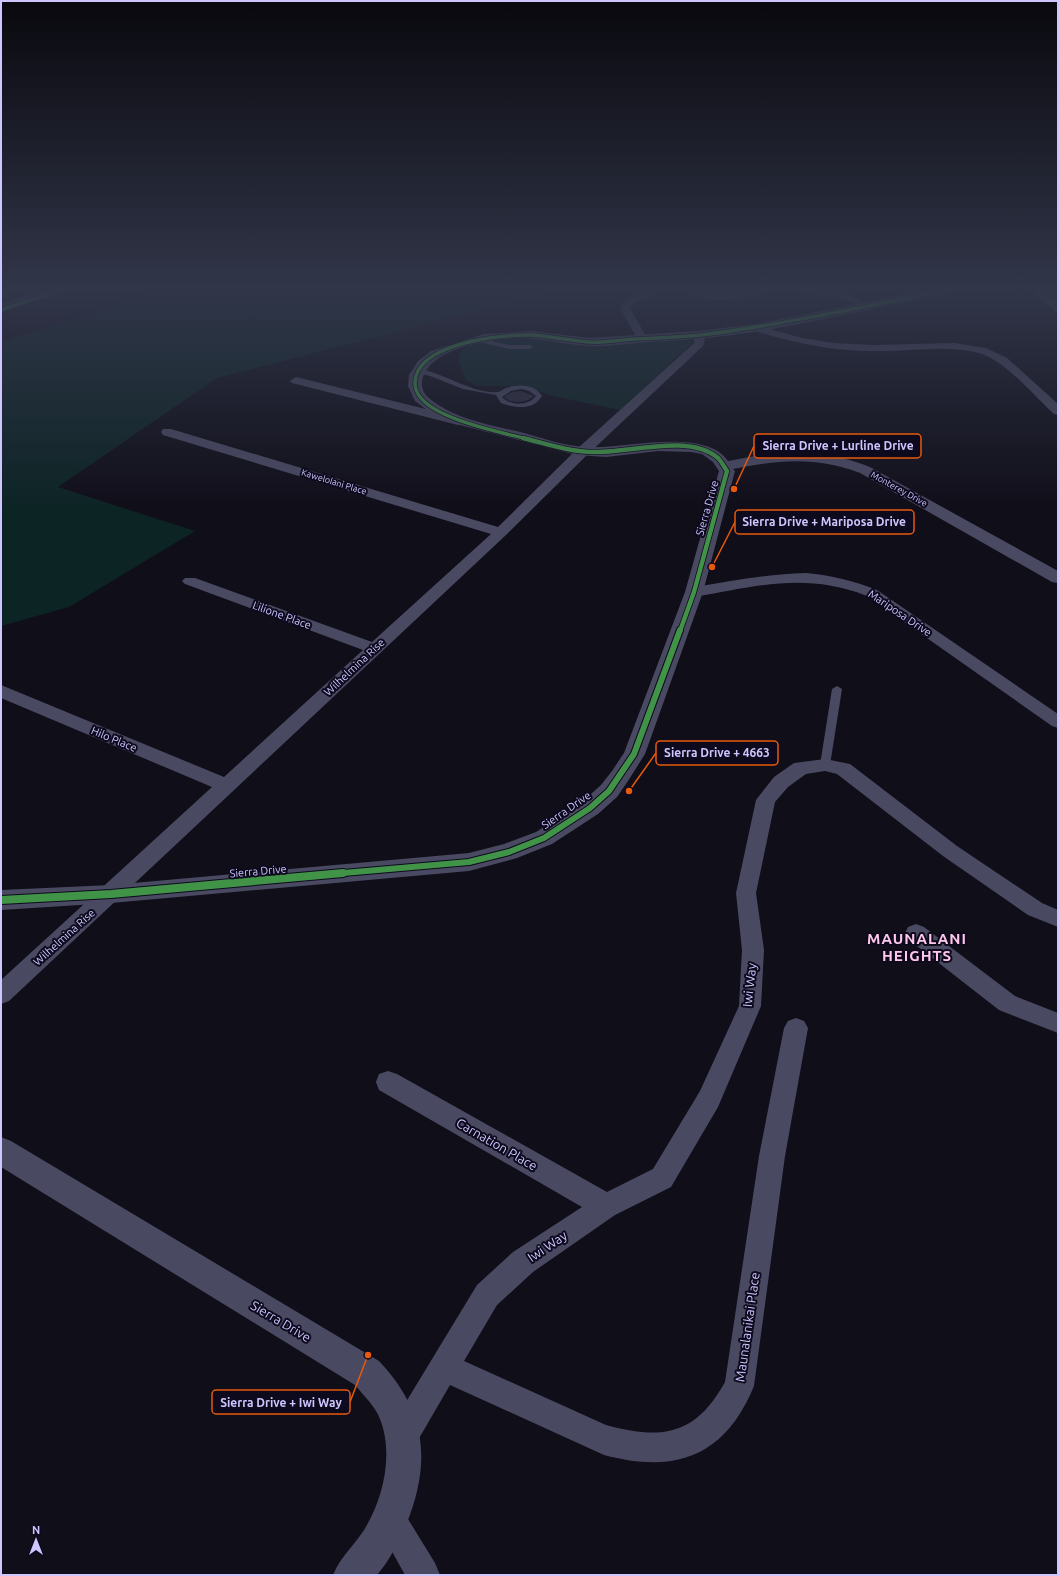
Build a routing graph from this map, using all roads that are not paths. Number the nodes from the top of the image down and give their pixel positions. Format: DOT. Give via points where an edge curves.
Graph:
graph roads {
  1 [pos="427,361"];
  2 [pos="681,361"];
  3 [pos="1004,361"];
  4 [pos="418,371"];
  5 [pos="296,381"];
  6 [pos="500,394"];
  7 [pos="1058,411"];
  8 [pos="472,424"];
  9 [pos="168,432"];
  10 [pos="582,452"];
  11 [pos="725,466"];
  12 [pos="501,532"];
  13 [pos="1058,578"];
  14 [pos="190,581"];
  15 [pos="694,592"];
  16 [pos="374,648"];
  17 [pos="837,688"];
  18 [pos="1,691"];
  19 [pos="1058,722"];
  20 [pos="825,765"];
  21 [pos="227,786"];
  22 [pos="111,894"];
  23 [pos="1,900"];
  24 [pos="1058,919"];
  25 [pos="916,933"];
  26 [pos="1,994"];
  27 [pos="1058,1023"];
  28 [pos="796,1028"];
  29 [pos="388,1082"];
  30 [pos="1,1151"];
  31 [pos="606,1206"];
  32 [pos="444,1367"];
  33 [pos="403,1436"];
  34 [pos="389,1517"];
  35 [pos="352,1575"];
  36 [pos="424,1575"];
  1 -- 4 [label="street"];
  2 -- 10 [label="street, Wilhelmina Rise"];
  3 -- 7 [label="street"];
  4 -- 6 [label="lane" via="432,373 468,388"];
  4 -- 8 [label="street" via="415,386 425,403 440,413"];
  5 -- 8 [label="street"];
  6 -- 6 [label="lane" via="503,402 520,405 536,402 539,396 530,389 519,388"];
  8 -- 10 [label="street"];
  9 -- 12 [label="street, Kawelolani Place"];
  10 -- 11 [label="street" via="680,446 711,454"];
  10 -- 12 [label="street, Wilhelmina Rise"];
  11 -- 13 [label="street, Monterey Drive" via="791,455 815,456 847,463 865,470"];
  11 -- 15 [label="street, Sierra Drive" via="727,475"];
  12 -- 16 [label="street, Wilhelmina Rise"];
  14 -- 16 [label="street, Lilione Place"];
  15 -- 19 [label="street, Mariposa Drive" via="798,576 824,578 855,585 872,593"];
  15 -- 22 [label="street, Sierra Drive" via="634,754 609,791 577,818 544,838 509,852 469,862"];
  16 -- 21 [label="street, Wilhelmina Rise"];
  17 -- 20 [label="lane"];
  18 -- 21 [label="street, Hilo Place"];
  20 -- 24 [label="street, Iwi Way" via="843,769 950,851 1035,909"];
  20 -- 31 [label="street, Iwi Way" via="801,768 781,782 766,800 746,893 752,950 750,1006 709,1099 662,1178"];
  21 -- 22 [label="street, Wilhelmina Rise"];
  22 -- 23 [label="street, Sierra Drive"];
  22 -- 26 [label="street, Wilhelmina Rise"];
  25 -- 27 [label="street" via="1007,1003"];
  28 -- 32 [label="street, Maunalanikai Place" via="772,1156 739,1386 723,1414 712,1425 699,1435 669,1447 653,1450 620,1446"];
  29 -- 31 [label="street, Carnation Place"];
  30 -- 33 [label="street, Sierra Drive" via="367,1373 386,1393 394,1406"];
  31 -- 32 [label="street, Iwi Way" via="523,1262 487,1295"];
  32 -- 33 [label="street, Iwi Way"];
  33 -- 34 [label="street, Sierra Drive" via="400,1487"];
  34 -- 35 [label="street, Sierra Drive" via="380,1539"];
  34 -- 36 [label="street"];
}
